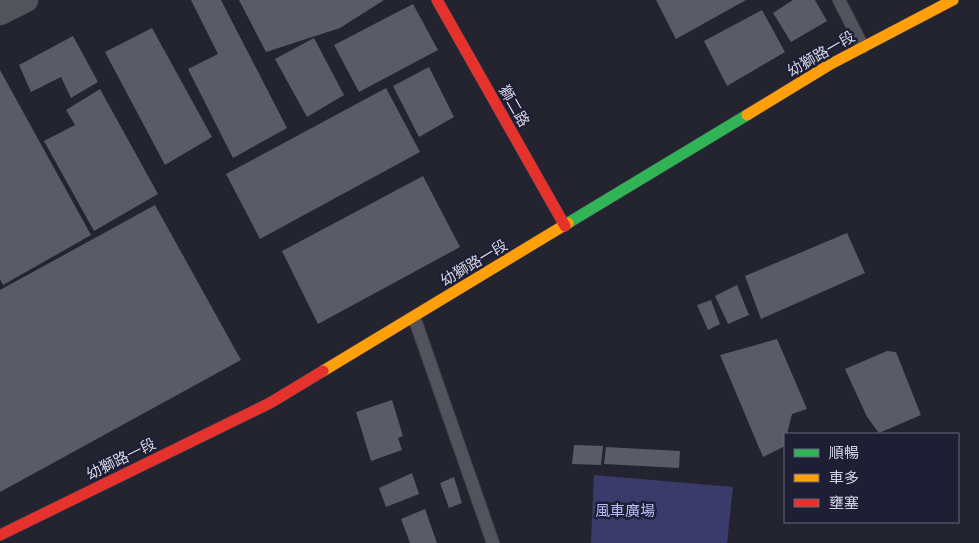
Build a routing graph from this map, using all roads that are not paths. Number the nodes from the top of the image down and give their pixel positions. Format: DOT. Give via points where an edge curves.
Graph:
graph roads {
  1 [pos="26,0"];
  2 [pos="438,0"];
  3 [pos="839,0"];
  4 [pos="953,0"];
  5 [pos="0,13"];
  6 [pos="863,47"];
  7 [pos="566,226"];
  8 [pos="414,317"];
  9 [pos="0,535"];
  10 [pos="494,543"];
  1 -- 5 [label="street"];
  2 -- 7 [label="street, 獅二路"];
  3 -- 6 [label="lane"];
  4 -- 6 [label="street, 幼獅路一段"];
  6 -- 7 [label="street, 幼獅路一段"];
  7 -- 8 [label="street, 幼獅路一段"];
  8 -- 9 [label="street, 幼獅路一段" via="270,402"];
  8 -- 10 [label="lane"];
}
